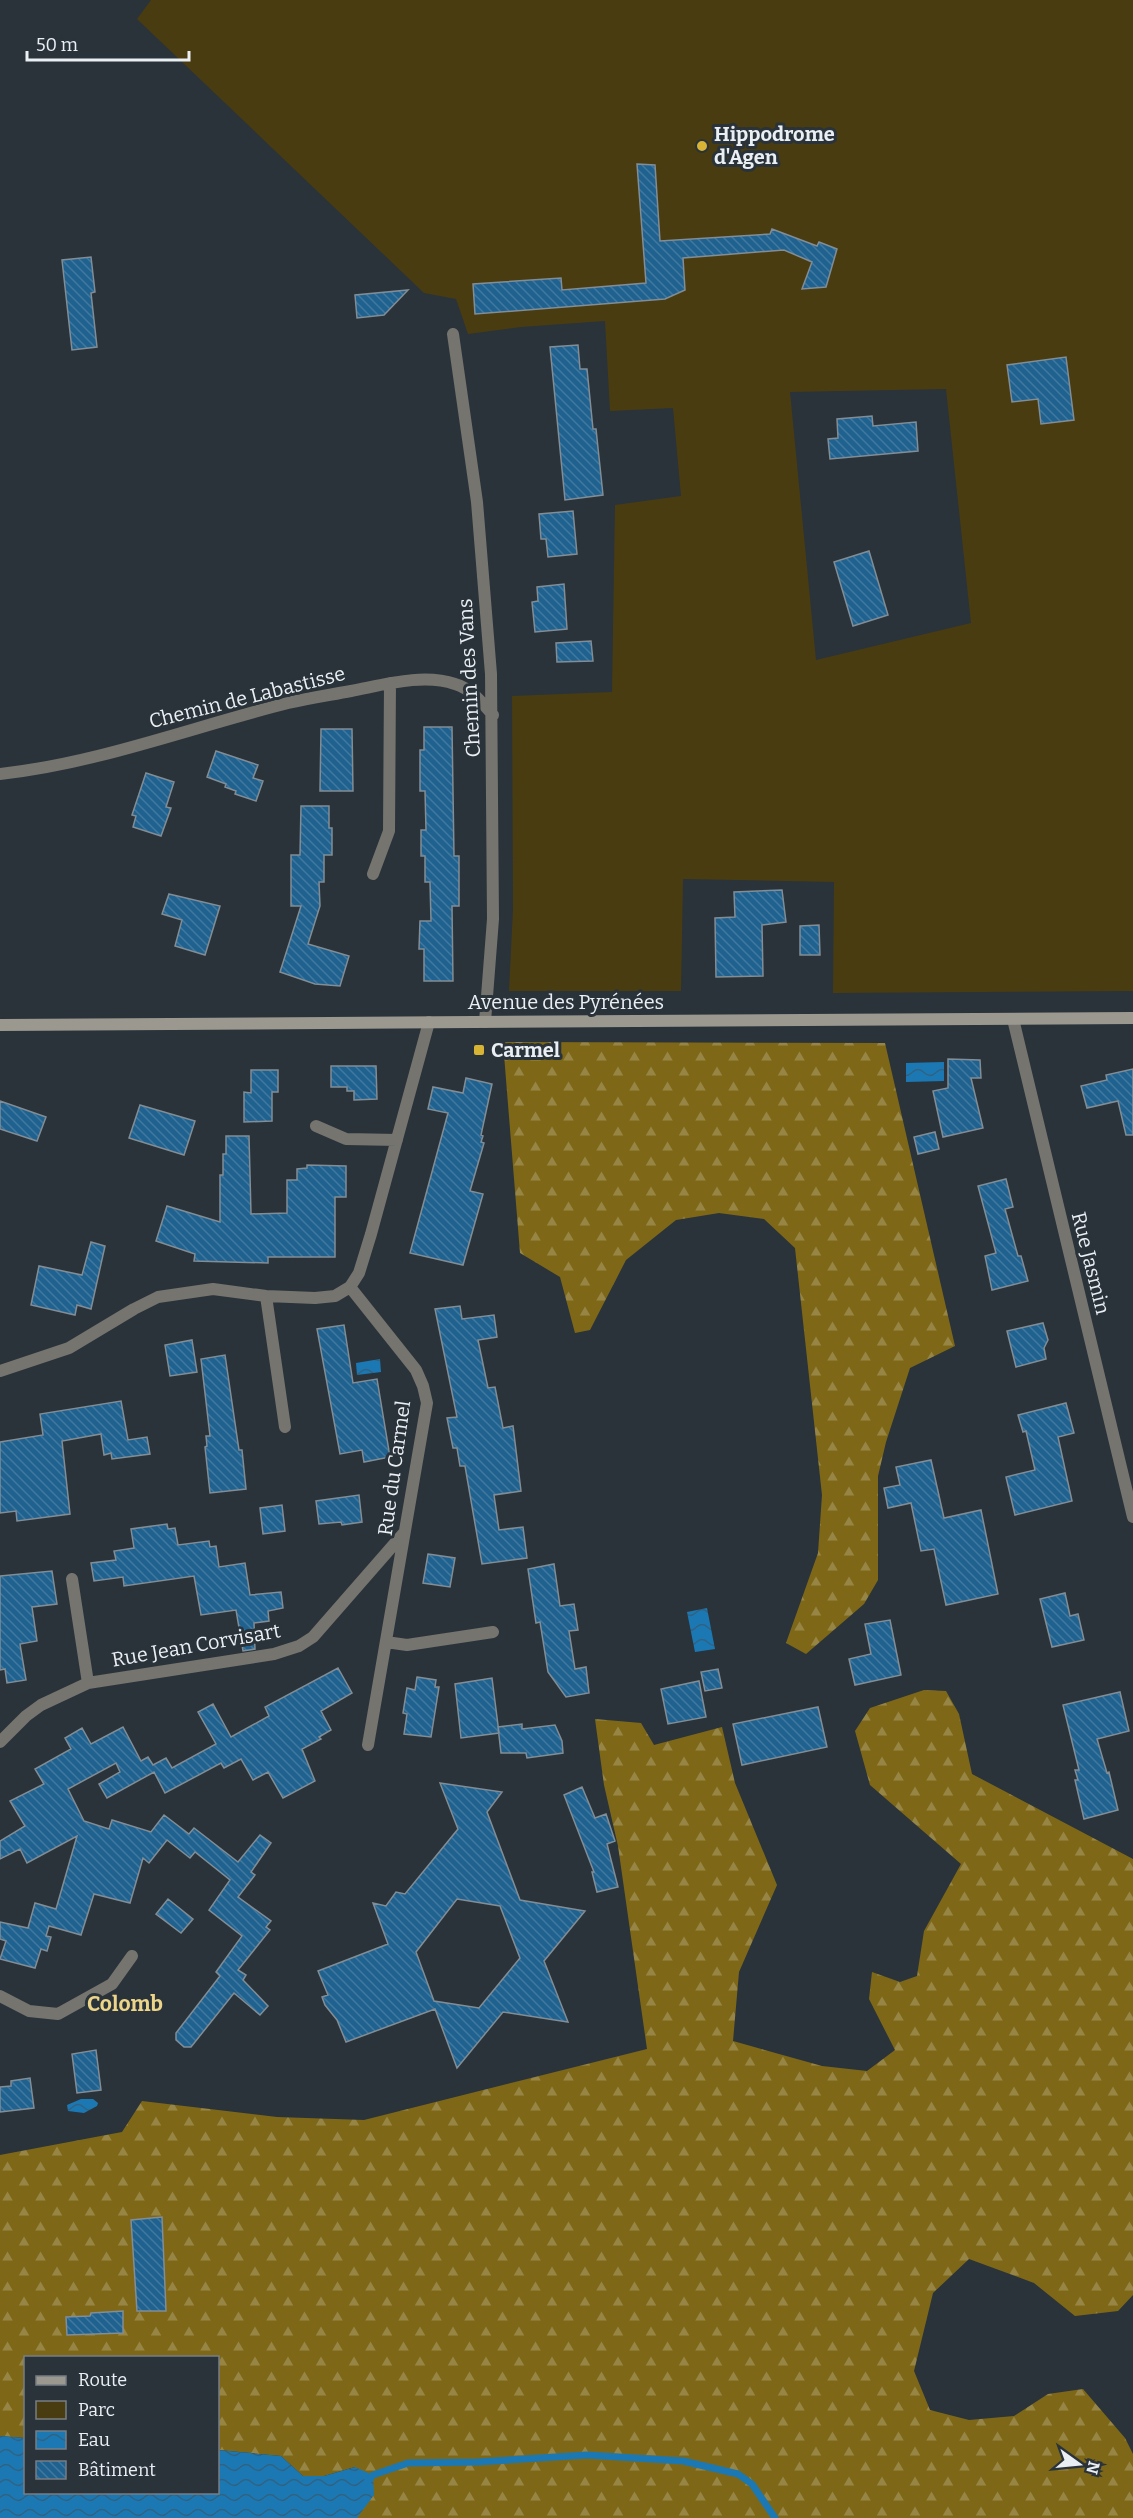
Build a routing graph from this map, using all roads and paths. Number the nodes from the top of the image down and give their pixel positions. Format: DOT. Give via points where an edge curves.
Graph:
graph roads {
  1 [pos="453,334"];
  2 [pos="390,683"];
  3 [pos="492,715"];
  4 [pos="0,774"];
  5 [pos="374,874"];
  6 [pos="1012,1018"];
  7 [pos="1133,1018"];
  8 [pos="429,1022"];
  9 [pos="485,1022"];
  10 [pos="0,1025"];
  11 [pos="316,1126"];
  12 [pos="397,1140"];
  13 [pos="350,1287"];
  14 [pos="266,1296"];
  15 [pos="0,1371"];
  16 [pos="285,1427"];
  17 [pos="1133,1516"];
  18 [pos="405,1532"];
  19 [pos="72,1579"];
  20 [pos="493,1632"];
  21 [pos="386,1642"];
  22 [pos="88,1683"];
  23 [pos="0,1742"];
  24 [pos="368,1745"];
  25 [pos="132,1956"];
  26 [pos="0,1996"];
  1 -- 3 [label="street, Chemin des Vans" via="477,502"];
  2 -- 3 [label="street, Chemin de Labastisse" via="454,683 472,692"];
  2 -- 4 [label="street, Chemin de Labastisse" via="289,703 96,757"];
  2 -- 5 [label="street" via="389,831"];
  3 -- 9 [label="street, Chemin des Vans" via="493,919"];
  6 -- 7 [label="main road, Avenue des Pyrénées"];
  6 -- 9 [label="main road, Avenue des Pyrénées"];
  6 -- 17 [label="street, Rue Jasmin"];
  8 -- 9 [label="main road, Avenue des Pyrénées"];
  8 -- 10 [label="main road, Avenue des Pyrénées"];
  8 -- 12 [label="street"];
  11 -- 12 [label="street" via="346,1139"];
  12 -- 13 [label="street" via="372,1234"];
  13 -- 14 [label="street" via="335,1296"];
  13 -- 18 [label="street, Rue du Carmel" via="416,1370 427,1403"];
  14 -- 15 [label="street" via="213,1289 159,1297 69,1348"];
  14 -- 16 [label="street"];
  18 -- 21 [label="street, Rue du Carmel"];
  18 -- 22 [label="street, Rue Jean Corvisart" via="326,1625 299,1646 274,1654"];
  19 -- 22 [label="street"];
  20 -- 21 [label="street" via="407,1646"];
  21 -- 24 [label="street, Rue du Carmel"];
  22 -- 23 [label="street, Rue Jean Corvisart" via="41,1705"];
  25 -- 26 [label="street" via="112,1984 58,2014 29,2011"];
}
